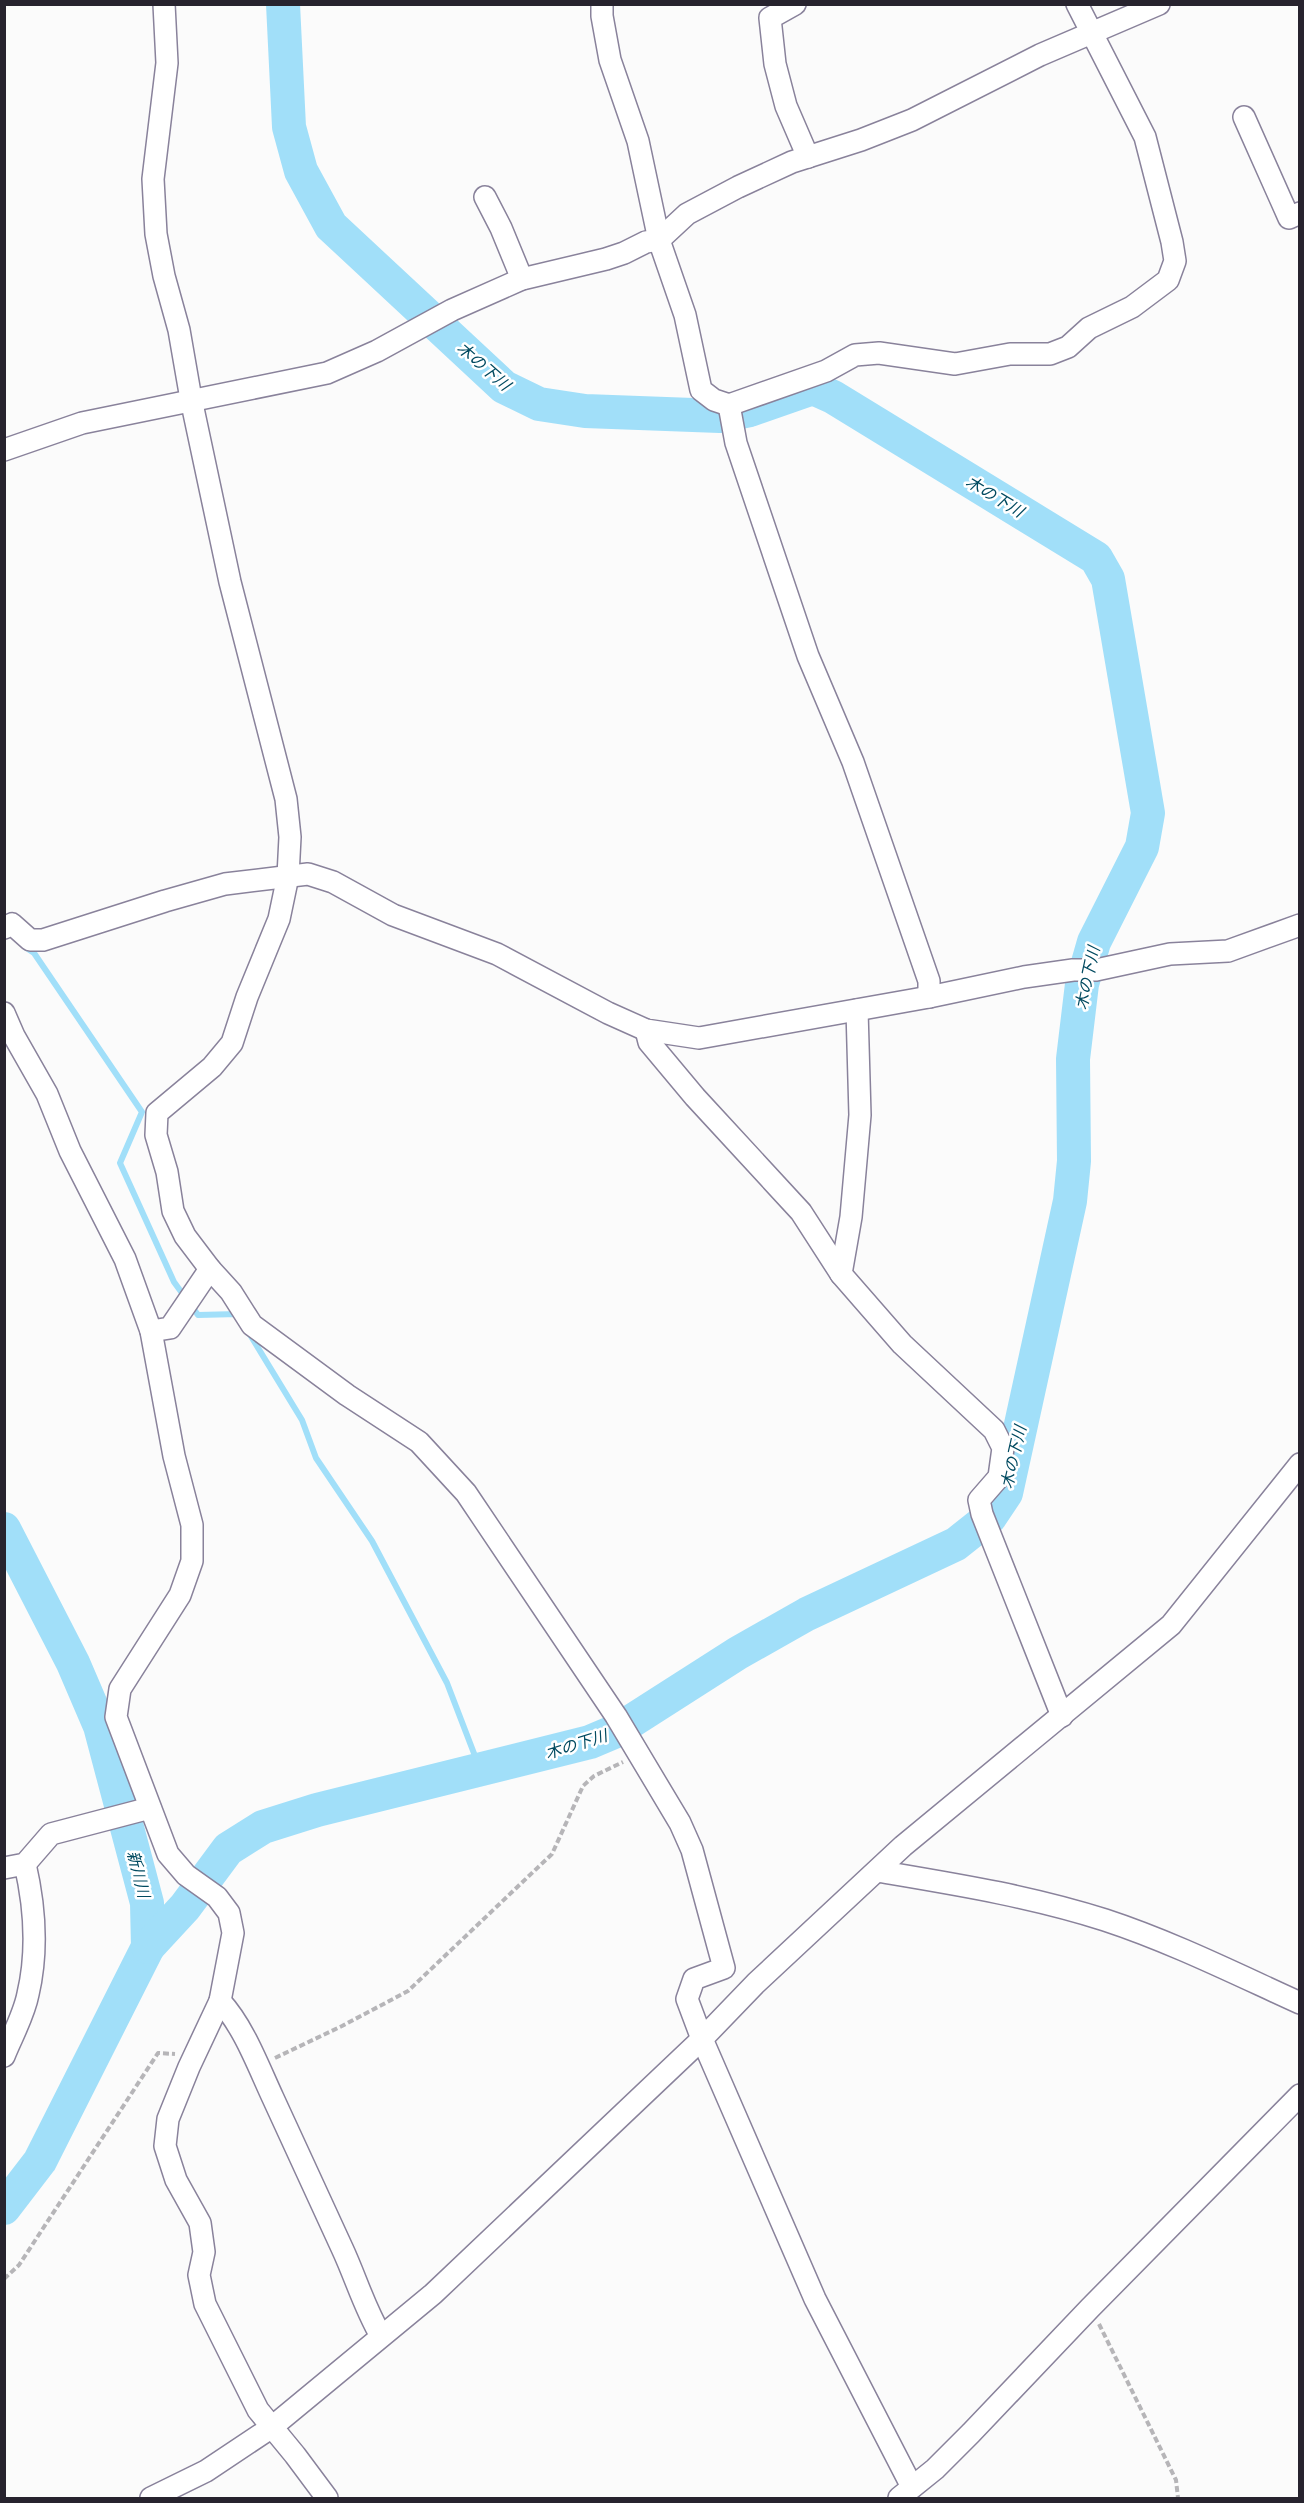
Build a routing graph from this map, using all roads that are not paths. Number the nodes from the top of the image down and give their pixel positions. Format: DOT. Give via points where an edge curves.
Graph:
graph roads {
  1 [pos="164,4"];
  2 [pos="602,4"];
  3 [pos="795,4"];
  4 [pos="1077,4"];
  5 [pos="1159,4"];
  6 [pos="1093,34"];
  7 [pos="1244,117"];
  8 [pos="808,157"];
  9 [pos="484,197"];
  10 [pos="1299,213"];
  11 [pos="658,240"];
  12 [pos="522,279"];
  13 [pos="191,399"];
  14 [pos="730,412"];
  15 [pos="4,450"];
  16 [pos="288,876"];
  17 [pos="1299,925"];
  18 [pos="7,927"];
  19 [pos="929,998"];
  20 [pos="857,1010"];
  21 [pos="4,1012"];
  22 [pos="646,1030"];
  23 [pos="210,1269"];
  24 [pos="841,1274"];
  25 [pos="151,1331"];
  26 [pos="1299,1464"];
  27 [pos="1062,1716"];
  28 [pos="145,1809"];
  29 [pos="25,1864"];
  30 [pos="4,1868"];
  31 [pos="877,1871"];
  32 [pos="220,2001"];
  33 [pos="1299,2003"];
  34 [pos="702,2038"];
  35 [pos="4,2056"];
  36 [pos="1299,2095"];
  37 [pos="381,2336"];
  38 [pos="272,2427"];
  39 [pos="906,2493"];
  40 [pos="152,2499"];
  41 [pos="327,2499"];
  1 -- 13 [label="street" via="167,63 153,179 156,234"];
  2 -- 11 [label="street" via="610,60 638,141"];
  3 -- 8 [label="street" via="770,18 783,96"];
  4 -- 6 [label="street"];
  5 -- 6 [label="street"];
  6 -- 8 [label="street" via="1020,65 912,120"];
  6 -- 14 [label="street" via="1145,137 1172,242 1175,261 1168,280 1132,307 1089,328 1068,347 1050,354 1010,354 955,364 879,353 855,355"];
  7 -- 10 [label="street" via="1289,218"];
  8 -- 11 [label="street" via="687,214"];
  9 -- 12 [label="street"];
  11 -- 12 [label="street" via="624,254"];
  11 -- 14 [label="street" via="685,315 701,390"];
  12 -- 13 [label="street" via="327,373"];
  13 -- 15 [label="street" via="82,423"];
  13 -- 16 [label="street" via="230,582 286,799 290,837"];
  14 -- 19 [label="street" via="736,443 808,656 853,762 929,981"];
  16 -- 18 [label="street" via="225,884 43,940 30,940 12,924"];
  16 -- 22 [label="street" via="308,874 333,882 393,915 497,954"];
  16 -- 23 [label="street" via="279,919 232,1043 212,1067 157,1113 156,1135 173,1211 184,1236"];
  17 -- 19 [label="street" via="1228,951 1170,954 1096,970 1024,977"];
  19 -- 20 [label="street"];
  20 -- 22 [label="street" via="699,1038"];
  20 -- 24 [label="street" via="860,1115 851,1217"];
  21 -- 25 [label="street" via="125,1259"];
  22 -- 24 [label="street" via="650,1042 694,1097 801,1212"];
  23 -- 25 [label="street" via="170,1328"];
  23 -- 34 [label="street" via="252,1325 419,1442 466,1493 616,1716 692,1850 724,1968 694,1979 687,1999"];
  24 -- 27 [label="street" via="903,1344 994,1431 1003,1449 999,1477 979,1500 982,1514"];
  25 -- 28 [label="street" via="174,1456 192,1525 192,1561 180,1595 120,1689 116,1717"];
  26 -- 27 [label="street" via="1171,1625"];
  27 -- 31 [label="street"];
  28 -- 29 [label="street" via="51,1834"];
  28 -- 32 [label="street" via="168,1854 186,1875 217,1897 229,1913 233,1933"];
  29 -- 30 [label="street"];
  29 -- 35 [label="street" via="32,1893 34,1942 28,1995"];
  31 -- 33 [label="street" via="1010,1894 1107,1921"];
  31 -- 34 [label="street"];
  32 -- 37 [label="street" via="230,2012 258,2066"];
  32 -- 38 [label="street" via="168,2119 165,2146 176,2180 200,2223 204,2252 199,2275 205,2304 258,2410"];
  34 -- 37 [label="street" via="433,2294"];
  34 -- 39 [label="street" via="814,2299"];
  36 -- 39 [label="street" via="971,2433"];
  37 -- 38 [label="street"];
  38 -- 40 [label="street" via="206,2471"];
  38 -- 41 [label="street"];
}
